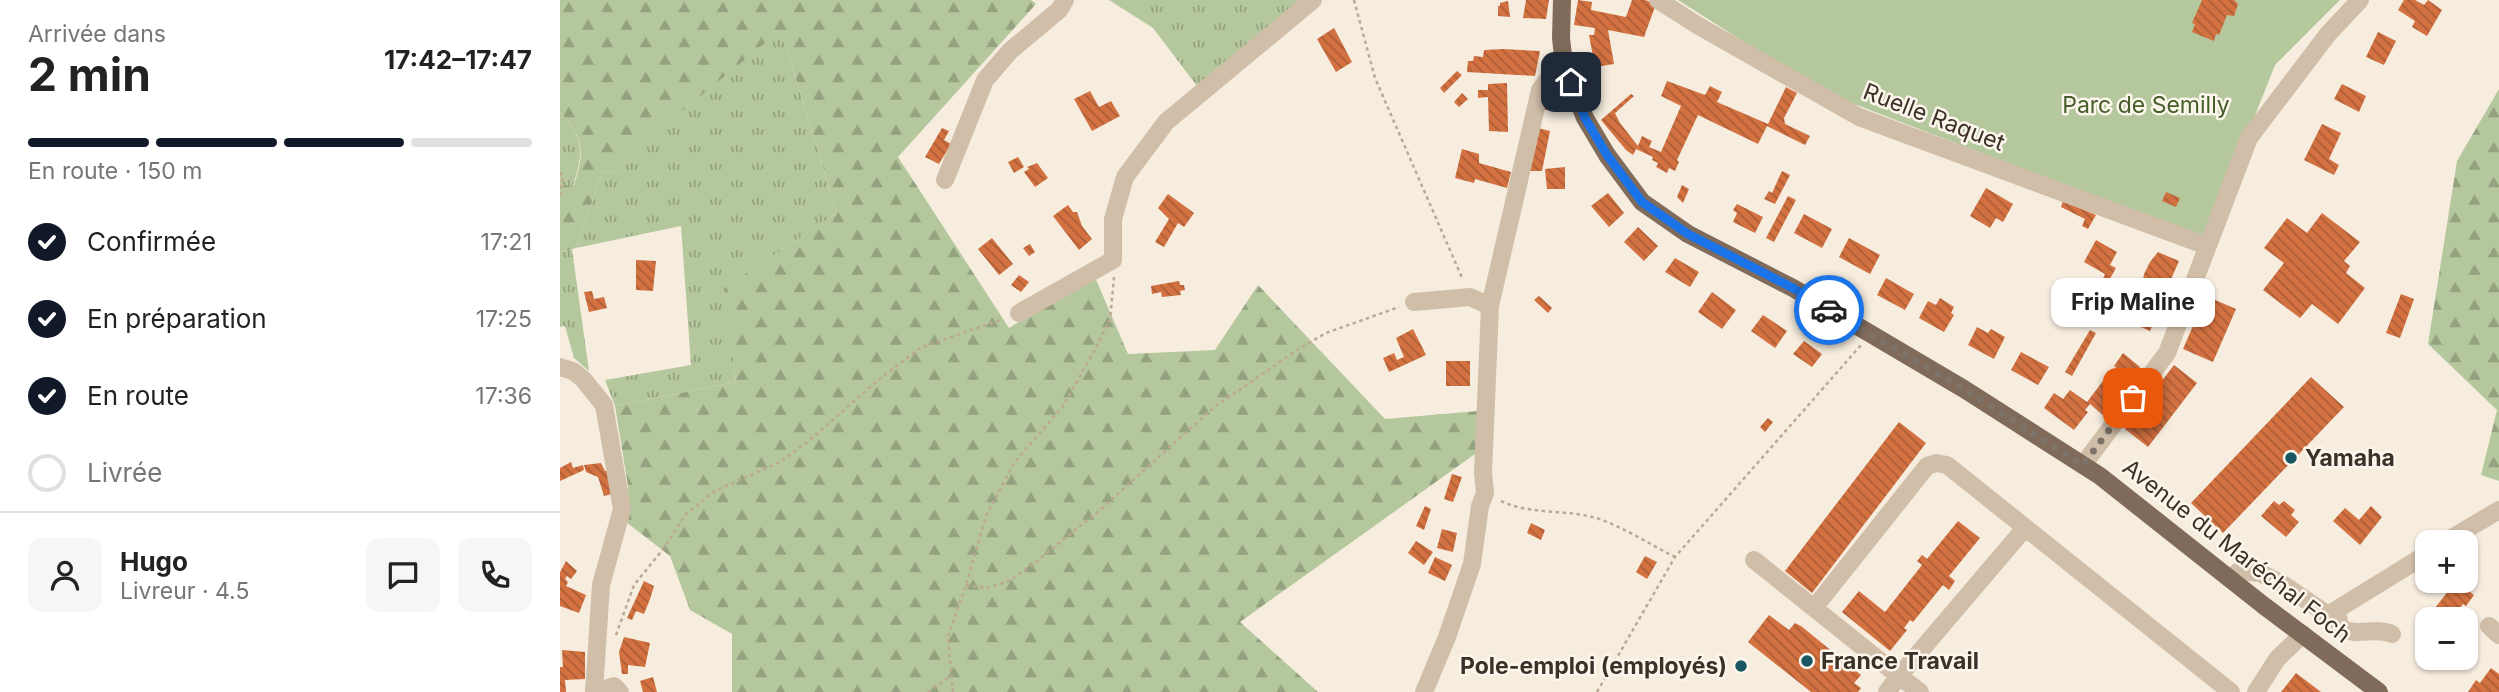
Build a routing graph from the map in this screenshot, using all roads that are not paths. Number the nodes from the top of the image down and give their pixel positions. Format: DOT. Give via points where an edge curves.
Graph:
graph roads {
  1 [pos="1065,0"];
  2 [pos="1313,0"];
  3 [pos="1562,0"];
  4 [pos="1658,0"];
  5 [pos="2360,0"];
  6 [pos="1564,65"];
  7 [pos="945,180"];
  8 [pos="2207,246"];
  9 [pos="1414,302"];
  10 [pos="1490,306"];
  11 [pos="1019,313"];
  12 [pos="560,367"];
  13 [pos="2083,465"];
  14 [pos="2499,510"];
  15 [pos="2025,527"];
  16 [pos="2465,530"];
  17 [pos="1754,559"];
  18 [pos="2415,561"];
  19 [pos="2230,579"];
  20 [pos="1814,608"];
  21 [pos="2337,611"];
  22 [pos="2303,634"];
  23 [pos="2392,634"];
  24 [pos="1899,676"];
  25 [pos="594,692"];
  26 [pos="606,692"];
  27 [pos="620,692"];
  28 [pos="1424,692"];
  29 [pos="1887,692"];
  30 [pos="1920,692"];
  31 [pos="2231,692"];
  32 [pos="2256,692"];
  33 [pos="2379,692"];
  1 -- 7 [label="street" via="985,80"];
  2 -- 11 [label="street" via="1166,122 1125,177 1113,219 1113,260"];
  3 -- 6 [label="main road, Avenue du Maréchal Foch"];
  4 -- 8 [label="street, Ruelle Raquet" via="1859,117"];
  5 -- 8 [label="street" via="2328,34 2249,138"];
  6 -- 10 [label="street" via="1540,90"];
  6 -- 13 [label="main road, Avenue du Maréchal Foch" via="1585,118 1642,202 1688,234 1793,288 1964,389"];
  8 -- 13 [label="street" via="2166,353"];
  9 -- 10 [label="street" via="1470,297"];
  10 -- 28 [label="street" via="1485,493 1472,564"];
  12 -- 25 [label="street" via="583,379 604,405 622,509 601,585"];
  13 -- 19 [label="main road, Avenue du Maréchal Foch"];
  14 -- 16 [label="street"];
  15 -- 20 [label="street" via="1947,466 1927,466"];
  15 -- 24 [label="street"];
  15 -- 31 [label="street"];
  17 -- 20 [label="street"];
  18 -- 21 [label="street"];
  19 -- 21 [label="street" via="2239,571 2260,573 2328,615"];
  19 -- 22 [label="main road, Avenue du Maréchal Foch"];
  20 -- 24 [label="street"];
  21 -- 23 [label="street" via="2340,627 2346,631"];
  22 -- 32 [label="street" via="2277,659"];
  22 -- 33 [label="main road, Avenue du Maréchal Foch"];
  24 -- 29 [label="street"];
  24 -- 30 [label="street"];
  26 -- 27 [label="street" via="614,686"];
}
